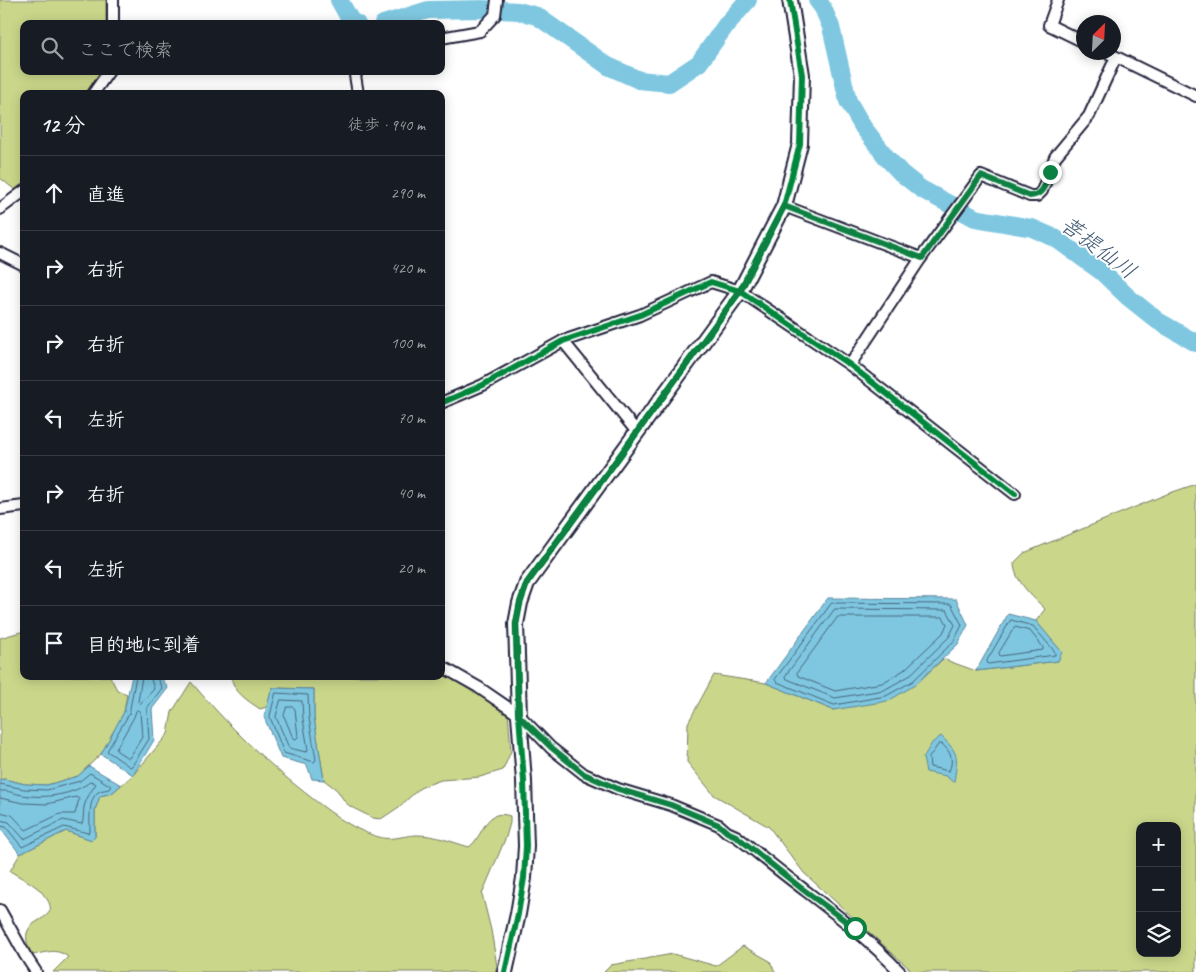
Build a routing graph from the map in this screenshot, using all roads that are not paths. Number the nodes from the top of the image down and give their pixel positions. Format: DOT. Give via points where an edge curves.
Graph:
graph roads {
  1 [pos="113,0"];
  2 [pos="497,0"];
  3 [pos="790,0"];
  4 [pos="1058,0"];
  5 [pos="113,20"];
  6 [pos="445,37"];
  7 [pos="1076,38"];
  8 [pos="1121,59"];
  9 [pos="1115,60"];
  10 [pos="106,75"];
  11 [pos="355,75"];
  12 [pos="96,90"];
  13 [pos="357,90"];
  14 [pos="1196,96"];
  15 [pos="20,194"];
  16 [pos="784,206"];
  17 [pos="0,210"];
  18 [pos="0,253"];
  19 [pos="922,258"];
  20 [pos="20,263"];
  21 [pos="740,291"];
  22 [pos="563,341"];
  23 [pos="850,365"];
  24 [pos="445,401"];
  25 [pos="637,432"];
  26 [pos="1015,494"];
  27 [pos="20,506"];
  28 [pos="0,509"];
  29 [pos="445,668"];
  30 [pos="518,715"];
  31 [pos="0,910"];
  32 [pos="36,972"];
  33 [pos="505,972"];
  34 [pos="900,972"];
  1 -- 5 [label="street"];
  2 -- 6 [label="street" via="495,15 480,31"];
  3 -- 16 [label="street" via="802,75 800,144"];
  4 -- 7 [label="street" via="1049,25"];
  8 -- 14 [label="street"];
  9 -- 19 [label="street" via="1089,116 1055,157 1042,191 1037,196 1030,196 981,176"];
  10 -- 12 [label="street"];
  11 -- 13 [label="street"];
  15 -- 17 [label="street"];
  16 -- 19 [label="street"];
  16 -- 21 [label="street"];
  18 -- 20 [label="street"];
  19 -- 23 [label="street"];
  21 -- 22 [label="street" via="710,282 640,315"];
  21 -- 23 [label="street"];
  21 -- 25 [label="street"];
  22 -- 24 [label="street"];
  22 -- 25 [label="street"];
  23 -- 26 [label="street"];
  25 -- 30 [label="street" via="527,583 516,624"];
  27 -- 28 [label="street"];
  29 -- 30 [label="street"];
  30 -- 33 [label="street" via="526,846 518,914"];
  30 -- 34 [label="street" via="584,774 618,789 671,805 719,825 736,836 855,928"];
  31 -- 32 [label="street"];
}
